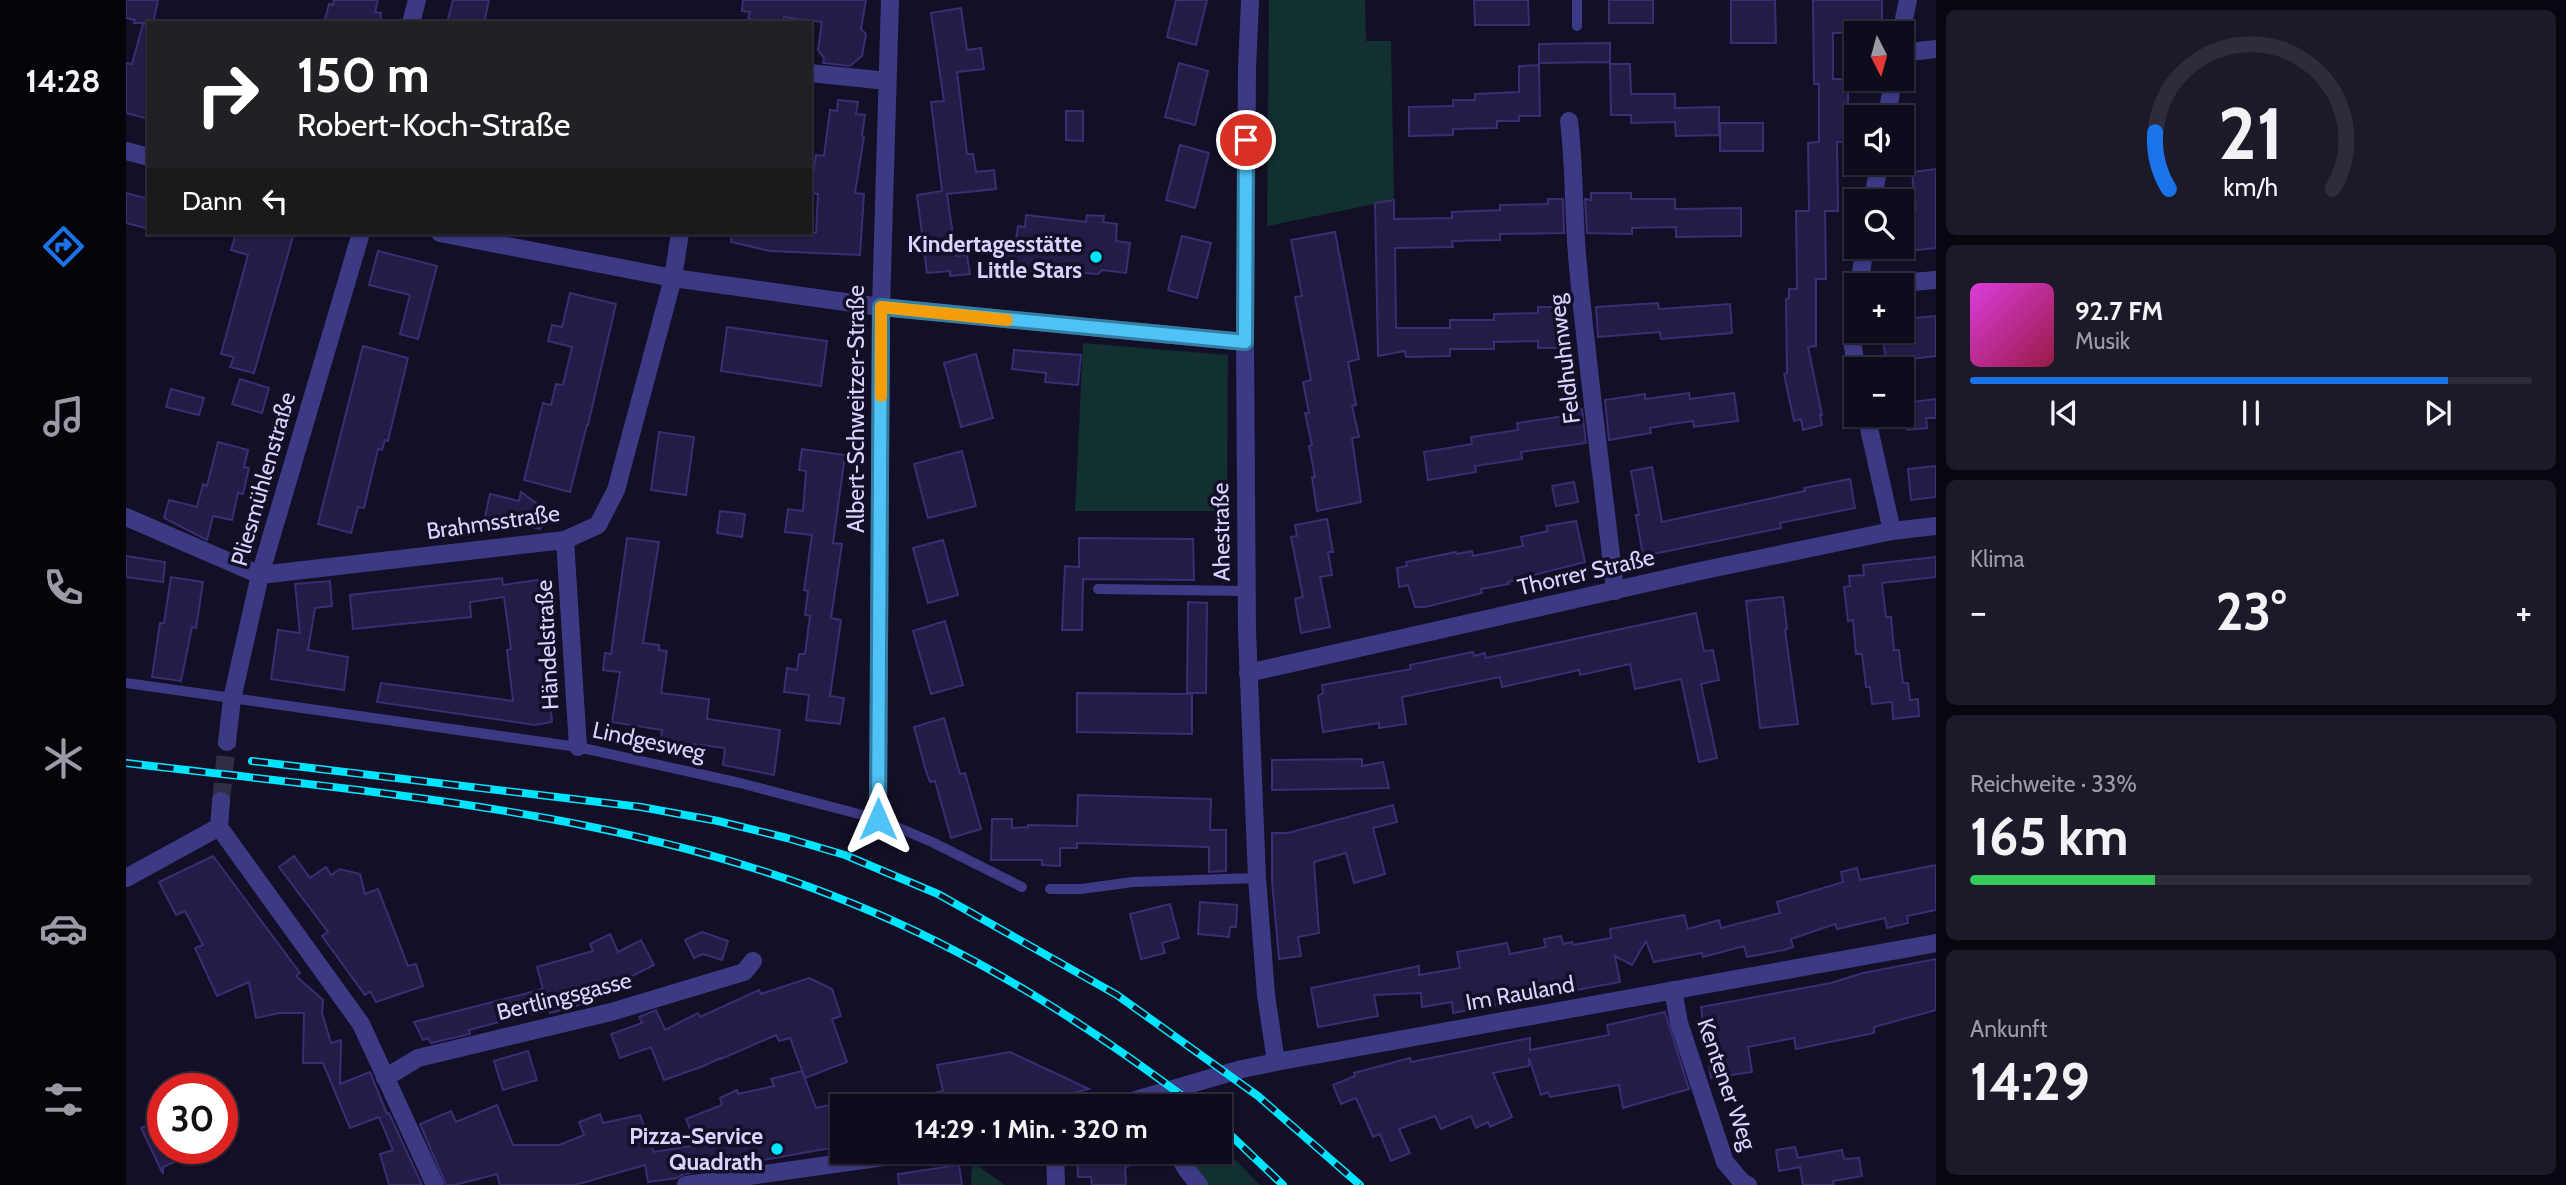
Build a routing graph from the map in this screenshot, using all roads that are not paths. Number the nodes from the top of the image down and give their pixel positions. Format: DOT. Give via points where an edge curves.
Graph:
graph roads {
  1 [pos="417,0"];
  2 [pos="890,0"];
  3 [pos="1250,0"];
  4 [pos="1577,0"];
  5 [pos="1908,0"];
  6 [pos="412,21"];
  7 [pos="1904,21"];
  8 [pos="1577,26"];
  9 [pos="1936,49"];
  10 [pos="1914,51"];
  11 [pos="812,73"];
  12 [pos="887,82"];
  13 [pos="1569,121"];
  14 [pos="126,151"];
  15 [pos="147,157"];
  16 [pos="360,235"];
  17 [pos="450,235"];
  18 [pos="680,235"];
  19 [pos="673,278"];
  20 [pos="1936,280"];
  21 [pos="1914,282"];
  22 [pos="881,307"];
  23 [pos="1245,342"];
  24 [pos="1869,427"];
  25 [pos="126,517"];
  26 [pos="1936,526"];
  27 [pos="1892,531"];
  28 [pos="565,540"];
  29 [pos="260,575"];
  30 [pos="1098,589"];
  31 [pos="1246,591"];
  32 [pos="1615,591"];
  33 [pos="1248,673"];
  34 [pos="126,683"];
  35 [pos="232,699"];
  36 [pos="227,742"];
  37 [pos="578,747"];
  38 [pos="221,801"];
  39 [pos="878,819"];
  40 [pos="219,827"];
  41 [pos="126,878"];
  42 [pos="1257,878"];
  43 [pos="1022,887"];
  44 [pos="1050,889"];
  45 [pos="1936,943"];
  46 [pos="754,961"];
  47 [pos="1673,990"];
  48 [pos="1276,1062"];
  49 [pos="385,1078"];
  50 [pos="1172,1094"];
  51 [pos="835,1164"];
  52 [pos="1055,1164"];
  53 [pos="1184,1164"];
  54 [pos="435,1185"];
  55 [pos="687,1185"];
  56 [pos="1056,1185"];
  57 [pos="1199,1185"];
  58 [pos="1748,1185"];
  1 -- 6 [label="street"];
  2 -- 12 [label="street, Albert-Schweitzer-Straße"];
  3 -- 23 [label="street, Ahestraße"];
  4 -- 8 [label="lane"];
  5 -- 7 [label="street"];
  9 -- 10 [label="street"];
  11 -- 12 [label="street"];
  12 -- 22 [label="street, Albert-Schweitzer-Straße"];
  13 -- 32 [label="street, Feldhuhnweg" via="1586,356"];
  14 -- 15 [label="street"];
  16 -- 29 [label="street, Pliesmühlenstraße"];
  17 -- 19 [label="street"];
  18 -- 19 [label="street, Brahmsstraße"];
  19 -- 22 [label="street"];
  19 -- 28 [label="street, Brahmsstraße" via="616,490 598,525"];
  20 -- 21 [label="street"];
  22 -- 23 [label="street"];
  22 -- 39 [label="street, Albert-Schweitzer-Straße"];
  23 -- 31 [label="street, Ahestraße"];
  24 -- 27 [label="street"];
  25 -- 29 [label="street"];
  26 -- 27 [label="street, Thorrer Straße"];
  27 -- 32 [label="street, Thorrer Straße"];
  28 -- 29 [label="street, Brahmsstraße"];
  28 -- 37 [label="street, Händelstraße"];
  29 -- 35 [label="street, Pliesmühlenstraße"];
  30 -- 31 [label="lane"];
  31 -- 33 [label="street, Ahestraße"];
  32 -- 33 [label="street, Thorrer Straße"];
  33 -- 42 [label="street, Ahestraße"];
  34 -- 35 [label="lane, Lindgesweg"];
  35 -- 36 [label="street, Pliesmühlenstraße"];
  35 -- 37 [label="lane, Lindgesweg"];
  37 -- 39 [label="lane, Lindgesweg"];
  38 -- 40 [label="street"];
  39 -- 43 [label="lane, Lindgesweg"];
  40 -- 41 [label="street"];
  40 -- 49 [label="street" via="361,1024"];
  42 -- 44 [label="lane"];
  42 -- 48 [label="street, Ahestraße"];
  45 -- 47 [label="street, Im Rauland"];
  46 -- 49 [label="street, Bertlingsgasse" via="744,972 611,1012 418,1058"];
  47 -- 48 [label="street, Im Rauland"];
  47 -- 58 [label="street, Kentener Weg" via="1679,1023 1725,1162"];
  48 -- 50 [label="street, Im Rauland"];
  49 -- 54 [label="street"];
  51 -- 55 [label="street"];
  52 -- 56 [label="street"];
  53 -- 57 [label="street"];
}
